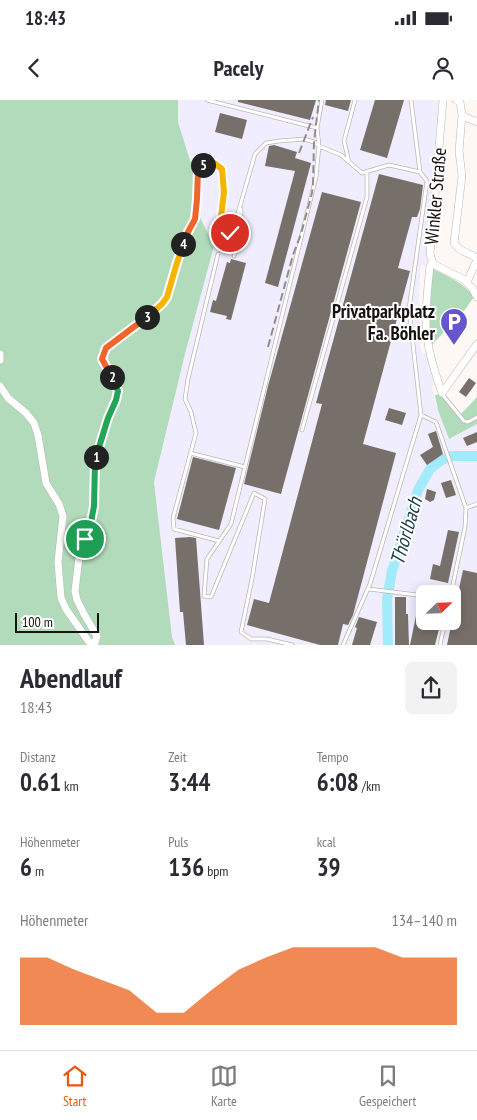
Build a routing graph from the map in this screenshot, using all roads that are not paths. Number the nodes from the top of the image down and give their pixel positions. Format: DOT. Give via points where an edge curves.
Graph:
graph roads {
  1 [pos="207,100"];
  2 [pos="322,100"];
  3 [pos="355,100"];
  4 [pos="412,100"];
  5 [pos="443,100"];
  6 [pos="456,100"];
  7 [pos="462,115"];
  8 [pos="477,122"];
  9 [pos="317,128"];
  10 [pos="319,146"];
  11 [pos="349,162"];
  12 [pos="367,171"];
  13 [pos="420,172"];
  14 [pos="241,203"];
  15 [pos="236,220"];
  16 [pos="218,254"];
  17 [pos="234,256"];
  18 [pos="477,259"];
  19 [pos="432,262"];
  20 [pos="467,282"];
  21 [pos="477,297"];
  22 [pos="477,344"];
  23 [pos="0,354"];
  24 [pos="0,360"];
  25 [pos="0,386"];
  26 [pos="442,393"];
  27 [pos="421,415"];
  28 [pos="477,417"];
  29 [pos="302,430"];
  30 [pos="190,453"];
  31 [pos="245,467"];
  32 [pos="477,504"];
  33 [pos="466,508"];
  34 [pos="219,541"];
  35 [pos="453,585"];
  36 [pos="368,589"];
  37 [pos="416,594"];
  38 [pos="443,630"];
  39 [pos="292,645"];
  40 [pos="343,645"];
  41 [pos="440,645"];
  1 -- 9 [label="lane"];
  2 -- 9 [label="lane"];
  3 -- 11 [label="lane" via="344,141"];
  4 -- 13 [label="lane"];
  5 -- 19 [label="street, Winkler Straße" via="430,254"];
  6 -- 7 [label="street, Winkler Straße" via="460,102"];
  7 -- 8 [label="street"];
  7 -- 18 [label="street, Winkler Straße" via="459,151 462,176 454,243"];
  9 -- 10 [label="lane"];
  10 -- 11 [label="lane"];
  10 -- 14 [label="lane" via="304,139 266,143 255,154"];
  10 -- 31 [label="lane" via="316,177"];
  11 -- 12 [label="lane" via="362,172"];
  12 -- 13 [label="lane" via="389,165"];
  12 -- 29 [label="lane" via="367,196"];
  13 -- 27 [label="lane" via="427,181 410,309"];
  14 -- 15 [label="lane"];
  14 -- 17 [label="lane" via="241,232"];
  15 -- 25 [label="street" via="230,233 222,230 222,169 206,162 198,170 195,219 167,297 152,314 116,339 103,353 102,359 118,391 95,462 94,506 79,557 75,591 97,636 94,643 89,642 60,598 58,562 63,516 46,483 34,423"];
  16 -- 30 [label="lane" via="185,399 192,412 196,433"];
  18 -- 20 [label="street"];
  19 -- 20 [label="street, Winkler Straße"];
  19 -- 26 [label="street" via="427,339"];
  20 -- 21 [label="street, Winkler Straße"];
  22 -- 26 [label="street"];
  23 -- 24 [label="street"];
  26 -- 28 [label="lane" via="464,421"];
  27 -- 33 [label="lane" via="436,422"];
  27 -- 36 [label="lane"];
  30 -- 31 [label="lane"];
  30 -- 34 [label="lane" via="173,518 174,529"];
  31 -- 34 [label="lane" via="231,524"];
  32 -- 33 [label="lane"];
  33 -- 35 [label="lane"];
  34 -- 39 [label="lane" via="207,559 204,596 211,597 254,493 266,499 241,632 250,639"];
  36 -- 37 [label="lane"];
  36 -- 40 [label="lane"];
  38 -- 41 [label="lane"];
}
